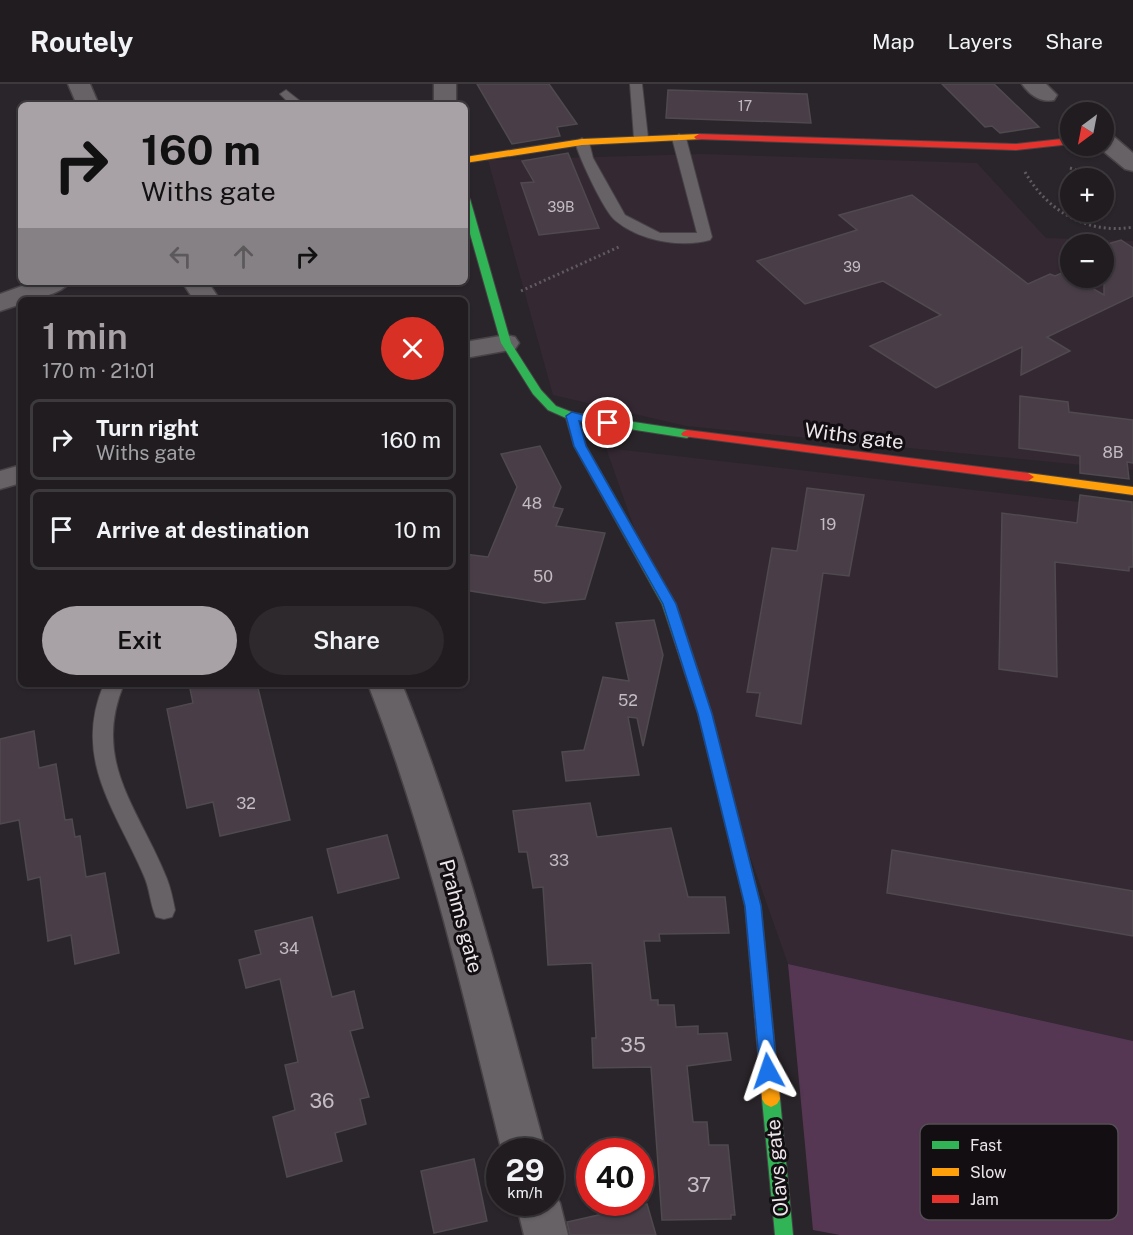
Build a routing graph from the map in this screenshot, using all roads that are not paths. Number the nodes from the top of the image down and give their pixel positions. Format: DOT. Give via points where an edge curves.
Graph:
graph roads {
  1 [pos="79,84"];
  2 [pos="444,84"];
  3 [pos="636,84"];
  4 [pos="286,94"];
  5 [pos="87,102"];
  6 [pos="295,102"];
  7 [pos="445,102"];
  8 [pos="1133,135"];
  9 [pos="641,138"];
  10 [pos="679,138"];
  11 [pos="1114,138"];
  12 [pos="582,142"];
  13 [pos="1060,142"];
  14 [pos="1114,148"];
  15 [pos="468,160"];
  16 [pos="1133,164"];
  17 [pos="468,210"];
  18 [pos="49,285"];
  19 [pos="0,303"];
  20 [pos="506,343"];
  21 [pos="468,349"];
  22 [pos="572,416"];
  23 [pos="18,475"];
  24 [pos="0,480"];
  25 [pos="1133,491"];
  26 [pos="112,687"];
  27 [pos="386,687"];
  28 [pos="164,910"];
  29 [pos="520,1138"];
  30 [pos="541,1216"];
  31 [pos="546,1235"];
  32 [pos="784,1235"];
  1 -- 5 [label="street"];
  2 -- 7 [label="street"];
  3 -- 9 [label="lane"];
  4 -- 6 [label="lane"];
  8 -- 11 [label="street"];
  9 -- 10 [label="street"];
  9 -- 12 [label="street"];
  10 -- 12 [label="lane" via="705,237 657,237 620,218 586,158"];
  10 -- 13 [label="street" via="742,136 1016,147"];
  12 -- 15 [label="street"];
  14 -- 16 [label="street"];
  17 -- 20 [label="street"];
  18 -- 19 [label="street"];
  20 -- 21 [label="street"];
  20 -- 22 [label="street" via="537,392 552,408"];
  22 -- 25 [label="street, Withs gate"];
  22 -- 32 [label="street, Olavs gate" via="580,446 669,604 705,714 753,906"];
  23 -- 24 [label="street"];
  26 -- 28 [label="lane" via="105,699 101,729 104,757 118,799 157,881"];
  27 -- 29 [label="street, Prahms gate" via="406,735 451,876"];
  30 -- 31 [label="street"];
}
